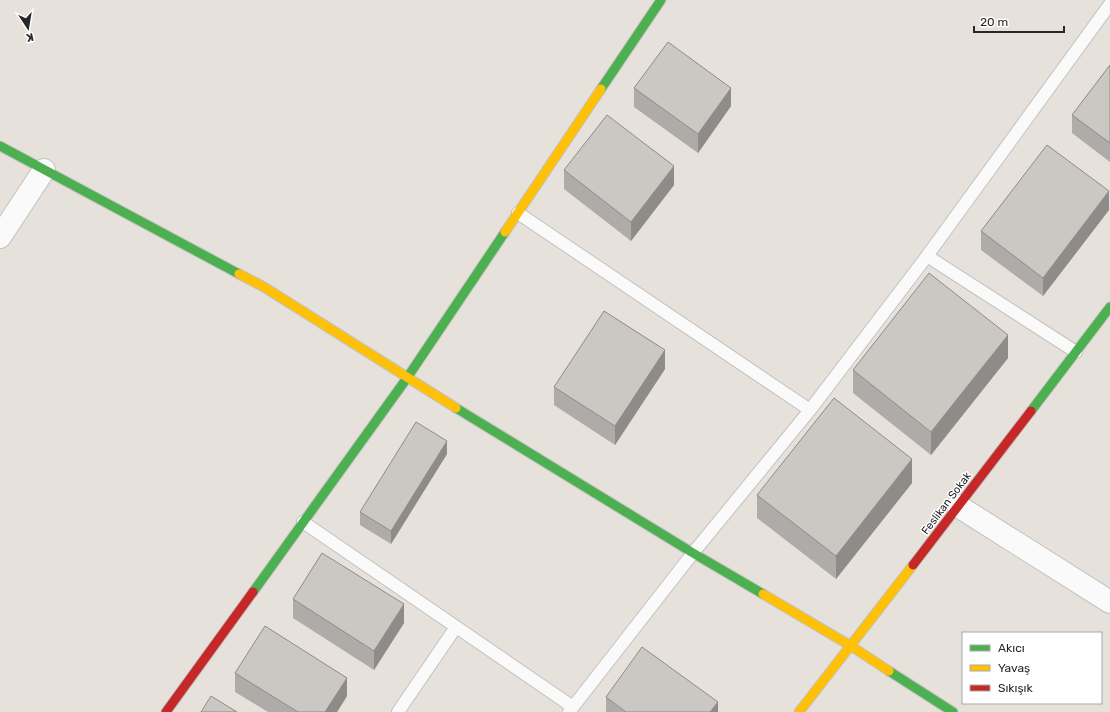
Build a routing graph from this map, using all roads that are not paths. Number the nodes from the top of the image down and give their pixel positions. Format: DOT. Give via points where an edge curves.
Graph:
graph roads {
  1 [pos="661,0"];
  2 [pos="1110,4"];
  3 [pos="0,146"];
  4 [pos="44,170"];
  5 [pos="518,213"];
  6 [pos="0,237"];
  7 [pos="927,256"];
  8 [pos="1110,307"];
  9 [pos="1076,352"];
  10 [pos="407,378"];
  11 [pos="810,410"];
  12 [pos="958,506"];
  13 [pos="303,522"];
  14 [pos="693,553"];
  15 [pos="1110,602"];
  16 [pos="456,627"];
  17 [pos="851,646"];
  18 [pos="571,710"];
  19 [pos="166,712"];
  20 [pos="398,712"];
  21 [pos="799,712"];
  22 [pos="953,712"];
  1 -- 5 [label="street"];
  2 -- 7 [label="lane"];
  3 -- 4 [label="street"];
  4 -- 6 [label="street"];
  4 -- 10 [label="street" via="264,287"];
  5 -- 10 [label="street"];
  5 -- 11 [label="lane"];
  7 -- 9 [label="lane"];
  7 -- 11 [label="lane"];
  8 -- 9 [label="street, Feslikan Sokak"];
  9 -- 12 [label="street, Feslikan Sokak"];
  10 -- 13 [label="street"];
  10 -- 14 [label="street"];
  11 -- 14 [label="lane"];
  12 -- 15 [label="street"];
  12 -- 17 [label="street, Feslikan Sokak"];
  13 -- 16 [label="lane"];
  13 -- 19 [label="street"];
  14 -- 17 [label="street"];
  14 -- 18 [label="lane"];
  16 -- 18 [label="lane"];
  16 -- 20 [label="lane"];
  17 -- 21 [label="street, Feslikan Sokak"];
  17 -- 22 [label="street"];
}
